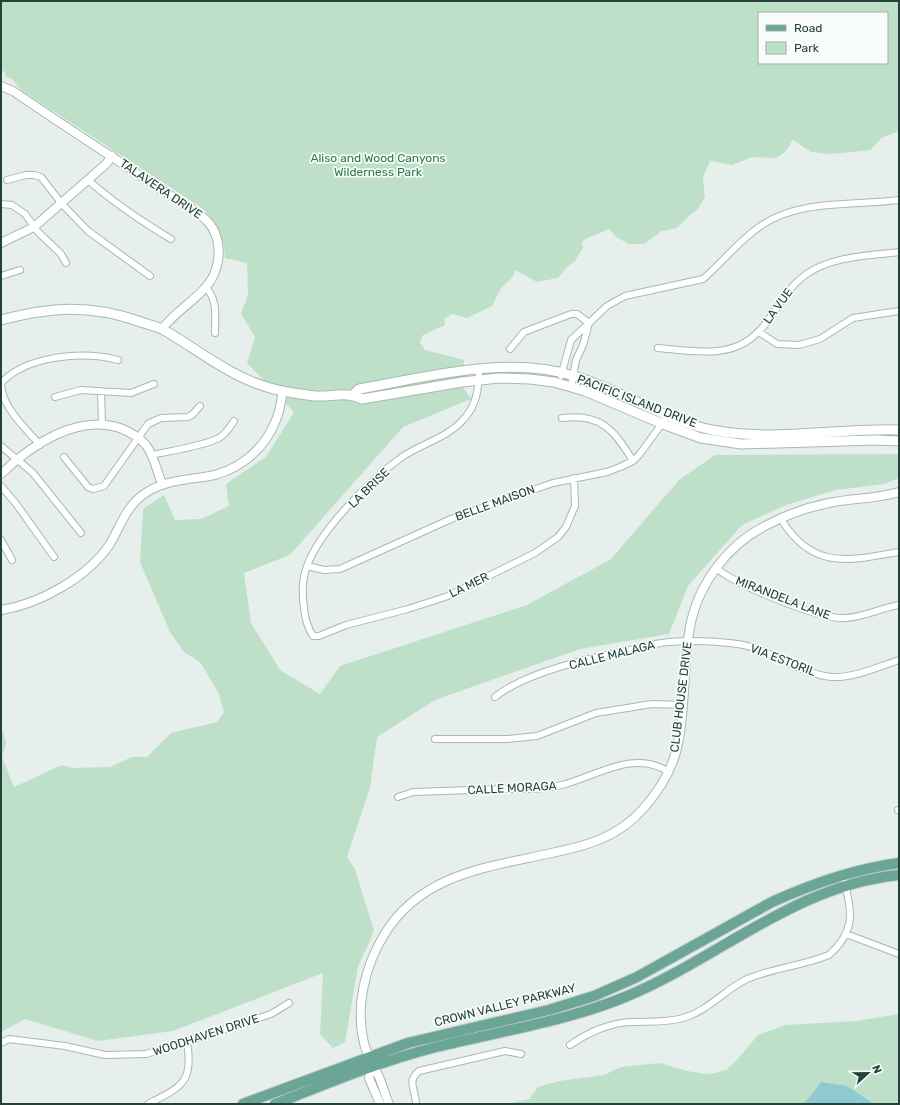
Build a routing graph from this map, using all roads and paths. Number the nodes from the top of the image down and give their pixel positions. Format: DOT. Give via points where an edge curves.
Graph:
graph roads {
  1 [pos="1,85"];
  2 [pos="112,156"];
  3 [pos="8,180"];
  4 [pos="88,180"];
  5 [pos="899,200"];
  6 [pos="1,204"];
  7 [pos="62,204"];
  8 [pos="34,227"];
  9 [pos="171,239"];
  10 [pos="1,243"];
  11 [pos="899,252"];
  12 [pos="66,263"];
  13 [pos="20,270"];
  14 [pos="1,276"];
  15 [pos="150,276"];
  16 [pos="205,286"];
  17 [pos="899,312"];
  18 [pos="1,320"];
  19 [pos="589,323"];
  20 [pos="162,329"];
  21 [pos="759,332"];
  22 [pos="215,333"];
  23 [pos="658,348"];
  24 [pos="510,349"];
  25 [pos="118,360"];
  26 [pos="479,368"];
  27 [pos="561,373"];
  28 [pos="573,375"];
  29 [pos="479,380"];
  30 [pos="154,384"];
  31 [pos="558,384"];
  32 [pos="571,387"];
  33 [pos="101,391"];
  34 [pos="283,391"];
  35 [pos="354,394"];
  36 [pos="55,397"];
  37 [pos="200,406"];
  38 [pos="667,414"];
  39 [pos="562,418"];
  40 [pos="234,421"];
  41 [pos="102,424"];
  42 [pos="663,424"];
  43 [pos="899,430"];
  44 [pos="139,438"];
  45 [pos="899,441"];
  46 [pos="40,445"];
  47 [pos="1,446"];
  48 [pos="152,455"];
  49 [pos="64,457"];
  50 [pos="17,460"];
  51 [pos="633,461"];
  52 [pos="1,474"];
  53 [pos="574,478"];
  54 [pos="162,484"];
  55 [pos="1,486"];
  56 [pos="899,492"];
  57 [pos="781,519"];
  58 [pos="81,533"];
  59 [pos="1,540"];
  60 [pos="899,552"];
  61 [pos="54,557"];
  62 [pos="12,560"];
  63 [pos="307,566"];
  64 [pos="716,568"];
  65 [pos="899,605"];
  66 [pos="1,610"];
  67 [pos="313,636"];
  68 [pos="688,642"];
  69 [pos="899,660"];
  70 [pos="495,698"];
  71 [pos="683,705"];
  72 [pos="435,739"];
  73 [pos="669,772"];
  74 [pos="398,797"];
  75 [pos="899,863"];
  76 [pos="843,874"];
  77 [pos="899,875"];
  78 [pos="846,886"];
  79 [pos="846,934"];
  80 [pos="899,954"];
  81 [pos="289,1003"];
  82 [pos="187,1042"];
  83 [pos="1,1043"];
  84 [pos="570,1045"];
  85 [pos="521,1054"];
  86 [pos="368,1056"];
  87 [pos="372,1066"];
  88 [pos="148,1104"];
  89 [pos="243,1104"];
  90 [pos="275,1104"];
  91 [pos="380,1104"];
  92 [pos="388,1104"];
  93 [pos="416,1104"];
  1 -- 2 [label="street, TALAVERA DRIVE"];
  2 -- 4 [label="street"];
  2 -- 16 [label="street, TALAVERA DRIVE" via="209,222 218,245 219,259 216,271"];
  3 -- 7 [label="street" via="26,175 41,177"];
  4 -- 7 [label="street"];
  4 -- 9 [label="street" via="135,218"];
  5 -- 19 [label="street" via="814,207 778,218 763,224 750,234 703,279 625,296 607,306"];
  6 -- 8 [label="street" via="12,204 25,214"];
  7 -- 8 [label="street"];
  7 -- 15 [label="street" via="88,231"];
  8 -- 10 [label="street"];
  8 -- 12 [label="street" via="61,254"];
  11 -- 21 [label="street, LA VUE" via="845,259 820,266 796,282"];
  13 -- 14 [label="street"];
  16 -- 20 [label="street, TALAVERA DRIVE" via="169,319"];
  16 -- 22 [label="street" via="211,291 214,301"];
  17 -- 21 [label="street" via="853,318 820,339 799,345 777,344"];
  18 -- 20 [label="main road, PACIFIC ISLAND DRIVE" via="55,309 92,309"];
  19 -- 24 [label="street" via="577,314 571,314 524,332"];
  19 -- 27 [label="street" via="571,340"];
  19 -- 28 [label="street"];
  20 -- 34 [label="main road, PACIFIC ISLAND DRIVE" via="236,374 267,388"];
  21 -- 23 [label="street, LA VUE" via="733,348 712,352"];
  25 -- 46 [label="street" via="104,356 46,360 17,371 1,383 1,392 7,403"];
  26 -- 27 [label="main road, PACIFIC ISLAND DRIVE" via="513,368"];
  26 -- 29 [label="street, LA BRISE"];
  26 -- 35 [label="main road, PACIFIC ISLAND DRIVE" via="359,389"];
  27 -- 28 [label="main road, PACIFIC ISLAND DRIVE"];
  27 -- 31 [label="street"];
  28 -- 32 [label="street"];
  28 -- 38 [label="main road, PACIFIC ISLAND DRIVE"];
  29 -- 31 [label="main road, PACIFIC ISLAND DRIVE" via="530,378"];
  29 -- 35 [label="main road, PACIFIC ISLAND DRIVE" via="362,399"];
  29 -- 63 [label="street, LA BRISE" via="477,397 462,422 402,457 375,480 325,534"];
  30 -- 33 [label="street" via="131,393"];
  31 -- 32 [label="main road, PACIFIC ISLAND DRIVE"];
  32 -- 42 [label="main road, PACIFIC ISLAND DRIVE"];
  33 -- 36 [label="street" via="81,390"];
  33 -- 41 [label="street"];
  34 -- 35 [label="main road, PACIFIC ISLAND DRIVE" via="319,396"];
  34 -- 54 [label="street" via="271,432 252,456 215,475"];
  37 -- 44 [label="street" via="188,417 156,419 148,424"];
  38 -- 42 [label="street, BELLE MAISON"];
  38 -- 43 [label="main road, PACIFIC ISLAND DRIVE" via="711,429 745,434"];
  39 -- 51 [label="street" via="576,416 603,423 622,443"];
  40 -- 48 [label="street" via="227,432 209,442"];
  41 -- 44 [label="street" via="124,430"];
  41 -- 46 [label="street" via="79,426 55,435"];
  42 -- 45 [label="main road, PACIFIC ISLAND DRIVE" via="701,438 741,444"];
  42 -- 51 [label="street, BELLE MAISON"];
  44 -- 48 [label="street"];
  44 -- 49 [label="street" via="104,486 99,489 88,487"];
  46 -- 50 [label="street"];
  47 -- 50 [label="street"];
  48 -- 54 [label="street"];
  50 -- 52 [label="street"];
  50 -- 58 [label="street" via="37,478"];
  51 -- 53 [label="street, BELLE MAISON" via="607,472"];
  53 -- 63 [label="street, BELLE MAISON" via="541,486 451,519 340,568 324,570"];
  53 -- 67 [label="street, LA MER" via="575,501 571,517 558,538 541,549 448,596"];
  54 -- 66 [label="street" via="138,498 108,546 67,584 28,603"];
  55 -- 61 [label="street"];
  56 -- 57 [label="street, CLUB HOUSE DRIVE" via="829,503"];
  57 -- 60 [label="street" via="804,546 828,558 847,560"];
  57 -- 64 [label="street, CLUB HOUSE DRIVE" via="752,534"];
  59 -- 62 [label="street"];
  63 -- 67 [label="street, LA BRISE" via="303,582 303,600 305,616"];
  64 -- 65 [label="street, MIRANDELA LANE" via="748,588 834,618 860,616"];
  64 -- 68 [label="street, CLUB HOUSE DRIVE" via="698,599"];
  68 -- 69 [label="street, VIA ESTORIL" via="739,644 767,652 816,674 832,677 849,676"];
  68 -- 70 [label="street, CALLE MALAGA" via="667,642 585,659 514,684"];
  68 -- 71 [label="street, CLUB HOUSE DRIVE"];
  71 -- 72 [label="street" via="652,704 596,713 537,736 507,739"];
  71 -- 73 [label="street, CLUB HOUSE DRIVE" via="678,743"];
  73 -- 74 [label="street, CALLE MORAGA" via="657,765 636,762 622,764 560,785 523,789 413,792"];
  73 -- 86 [label="street, CLUB HOUSE DRIVE" via="644,809 614,834 583,846 459,875 434,886 401,912 378,944 367,970 361,1025"];
  75 -- 76 [label="main road, CROWN VALLEY PARKWAY"];
  76 -- 78 [label="street"];
  76 -- 86 [label="main road, CROWN VALLEY PARKWAY" via="772,902 637,977 594,996 549,1010 430,1037"];
  77 -- 78 [label="main road, CROWN VALLEY PARKWAY"];
  78 -- 79 [label="street" via="851,917"];
  78 -- 87 [label="main road, CROWN VALLEY PARKWAY" via="801,902 661,980 610,1003 541,1024 438,1046"];
  79 -- 80 [label="street"];
  79 -- 84 [label="street" via="829,955 747,979 695,1014 671,1021 614,1024 594,1030"];
  81 -- 82 [label="street, WOODHAVEN DRIVE" via="271,1014"];
  82 -- 83 [label="street, WOODHAVEN DRIVE" via="146,1054 105,1055 65,1046 9,1039"];
  82 -- 88 [label="street" via="190,1066 183,1082"];
  85 -- 93 [label="street" via="505,1051 419,1072 412,1082"];
  86 -- 87 [label="street, CLUB HOUSE DRIVE"];
  86 -- 89 [label="main road, CROWN VALLEY PARKWAY"];
  87 -- 90 [label="main road, CROWN VALLEY PARKWAY"];
  87 -- 91 [label="street, CLUB HOUSE DRIVE" via="369,1078"];
  87 -- 92 [label="street, CLUB HOUSE DRIVE" via="379,1076"];
}
